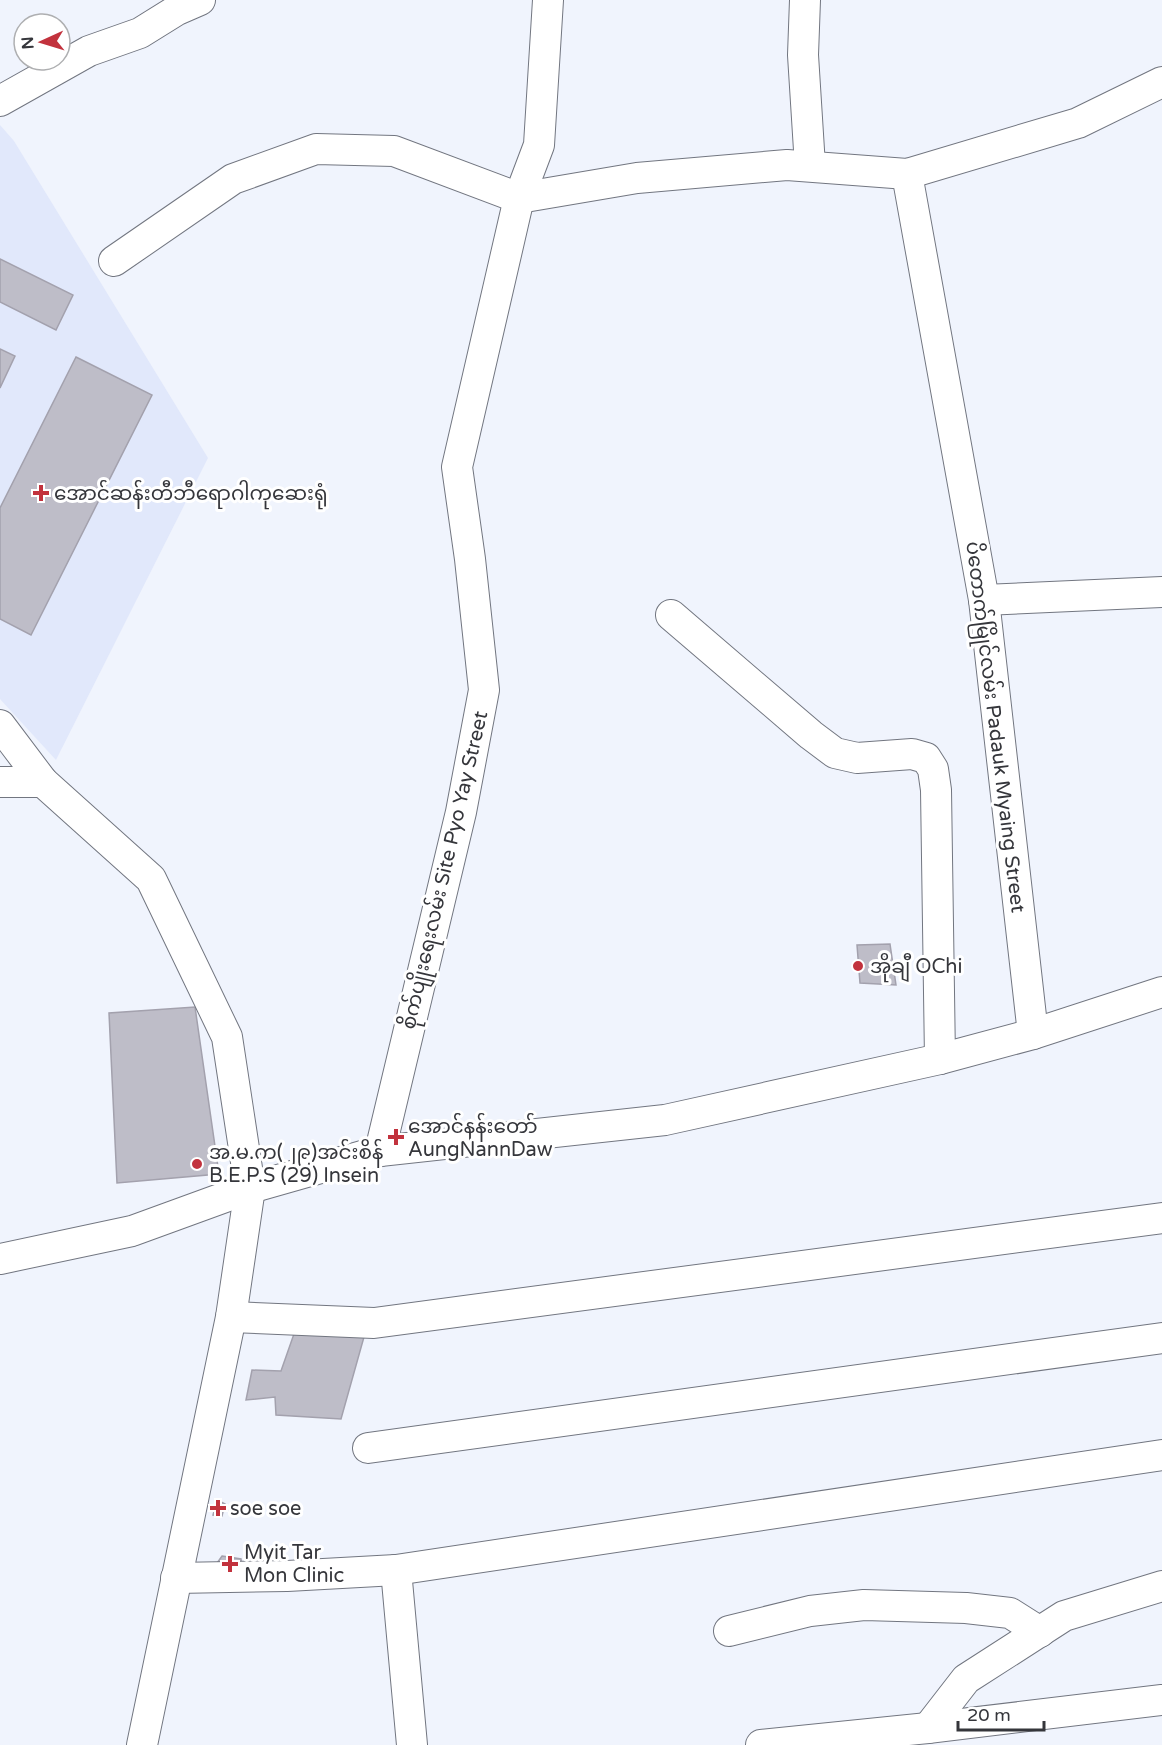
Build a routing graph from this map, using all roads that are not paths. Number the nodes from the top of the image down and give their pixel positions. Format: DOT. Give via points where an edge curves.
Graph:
graph roads {
  1 [pos="200,0"];
  2 [pos="548,0"];
  3 [pos="805,0"];
  4 [pos="1162,82"];
  5 [pos="0,101"];
  6 [pos="810,166"];
  7 [pos="907,174"];
  8 [pos="519,198"];
  9 [pos="114,261"];
  10 [pos="1162,592"];
  11 [pos="984,600"];
  12 [pos="671,615"];
  13 [pos="0,725"];
  14 [pos="0,782"];
  15 [pos="43,782"];
  16 [pos="1162,992"];
  17 [pos="1033,1034"];
  18 [pos="940,1059"];
  19 [pos="380,1151"];
  20 [pos="250,1188"];
  21 [pos="1162,1218"];
  22 [pos="0,1259"];
  23 [pos="231,1317"];
  24 [pos="1162,1338"];
  25 [pos="368,1448"];
  26 [pos="1162,1455"];
  27 [pos="396,1570"];
  28 [pos="176,1578"];
  29 [pos="1162,1586"];
  30 [pos="729,1631"];
  31 [pos="1040,1632"];
  32 [pos="1162,1700"];
  33 [pos="928,1728"];
  34 [pos="142,1745"];
  35 [pos="412,1745"];
  36 [pos="761,1745"];
  1 -- 5 [label="street" via="140,33 89,51"];
  2 -- 8 [label="street, စိုက်ပျိုးရေးလမ်း Site Pyo Yay Street" via="538,145"];
  3 -- 6 [label="street" via="803,55"];
  4 -- 7 [label="street" via="1078,123"];
  6 -- 7 [label="street"];
  6 -- 8 [label="street" via="637,178"];
  7 -- 11 [label="street, ပိတောက်မြိုင်လမ်း Padauk Myaing Street"];
  8 -- 9 [label="street" via="394,151 316,149 233,179"];
  8 -- 19 [label="street, စိုက်ပျိုးရေးလမ်း Site Pyo Yay Street" via="457,467 484,690 461,812"];
  10 -- 11 [label="street"];
  11 -- 17 [label="street, ပိတောက်မြိုင်လမ်း Padauk Myaing Street"];
  12 -- 18 [label="street" via="835,753 857,758 912,754 926,758 933,769"];
  13 -- 15 [label="street"];
  14 -- 15 [label="street"];
  15 -- 20 [label="street" via="151,879 227,1037"];
  16 -- 17 [label="street"];
  17 -- 18 [label="street"];
  18 -- 19 [label="street" via="665,1120"];
  19 -- 20 [label="street"];
  20 -- 22 [label="street" via="132,1231"];
  20 -- 23 [label="street"];
  21 -- 23 [label="street" via="374,1323"];
  23 -- 28 [label="street"];
  24 -- 25 [label="street"];
  26 -- 27 [label="street"];
  27 -- 28 [label="street"];
  27 -- 35 [label="street"];
  28 -- 34 [label="street"];
  29 -- 31 [label="street" via="1064,1616"];
  30 -- 31 [label="street" via="810,1611 864,1605 1010,1613"];
  31 -- 33 [label="street" via="966,1679"];
  32 -- 33 [label="street"];
  33 -- 36 [label="street"];
}
